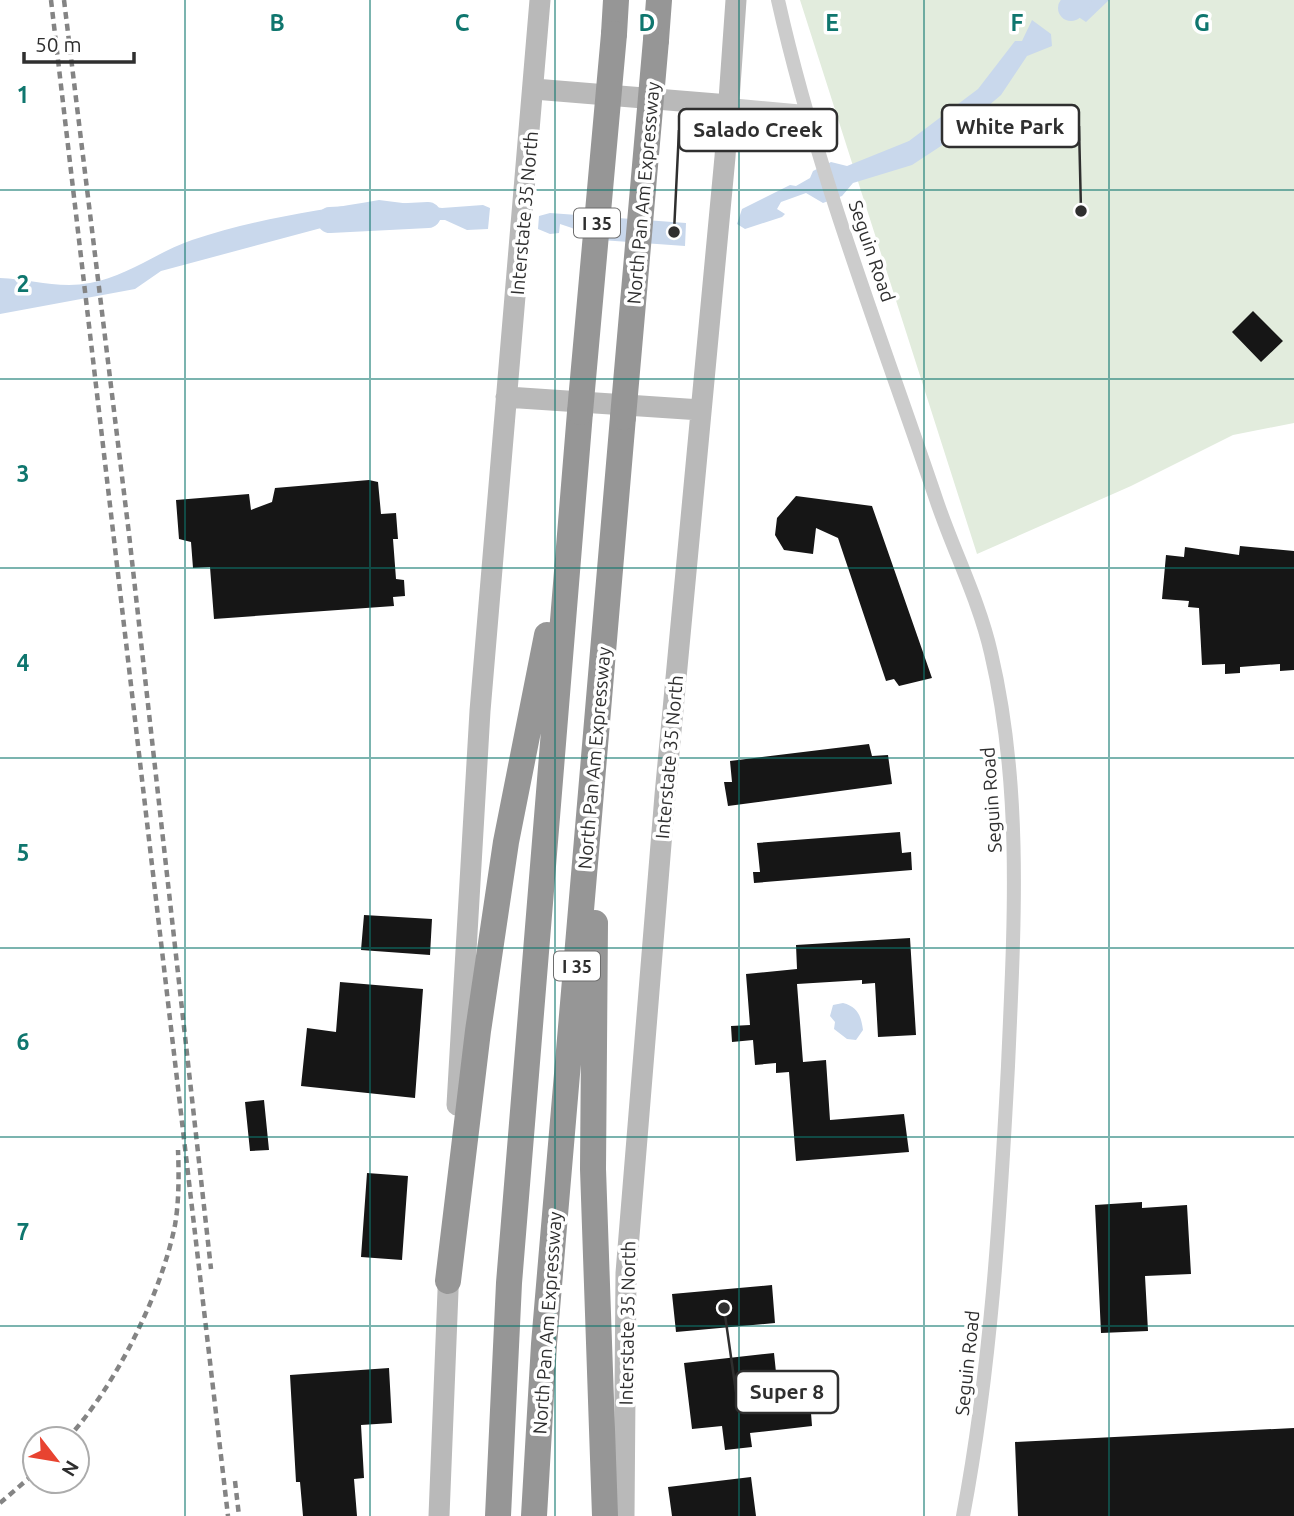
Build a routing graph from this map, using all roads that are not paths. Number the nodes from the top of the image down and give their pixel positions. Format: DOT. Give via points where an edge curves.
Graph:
graph roads {
  1 [pos="540,0"];
  2 [pos="617,0"];
  3 [pos="659,0"];
  4 [pos="736,0"];
  5 [pos="778,0"];
  6 [pos="534,89"];
  7 [pos="729,105"];
  8 [pos="805,111"];
  9 [pos="506,397"];
  10 [pos="701,410"];
  11 [pos="573,495"];
  12 [pos="587,842"];
  13 [pos="448,1281"];
  14 [pos="439,1516"];
  15 [pos="498,1516"];
  16 [pos="534,1516"];
  17 [pos="605,1516"];
  18 [pos="624,1516"];
  19 [pos="963,1516"];
  1 -- 6 [label="main road, Interstate 35 North"];
  2 -- 11 [label="highway, North Pan Am Expressway / I 35, bridge"];
  3 -- 12 [label="highway, North Pan Am Expressway / I 35, bridge"];
  4 -- 7 [label="main road, Interstate 35 North"];
  5 -- 8 [label="street, Seguin Road"];
  6 -- 7 [label="main road"];
  6 -- 9 [label="main road, Interstate 35 North"];
  7 -- 8 [label="street"];
  7 -- 10 [label="main road, Interstate 35 North"];
  8 -- 19 [label="street, Seguin Road" via="991,651 1011,771 1015,892 992,1327"];
  9 -- 10 [label="main road"];
  9 -- 13 [label="main road, Interstate 35 North" via="480,711"];
  10 -- 18 [label="main road, Interstate 35 North" via="626,1273"];
  11 -- 13 [label="highway" via="506,842"];
  11 -- 15 [label="highway, North Pan Am Expressway / I 35" via="509,1283"];
  12 -- 16 [label="highway, North Pan Am Expressway / I 35" via="544,1344"];
  12 -- 17 [label="highway" via="595,932 593,1169"];
  13 -- 14 [label="main road, Interstate 35 North"];
}
